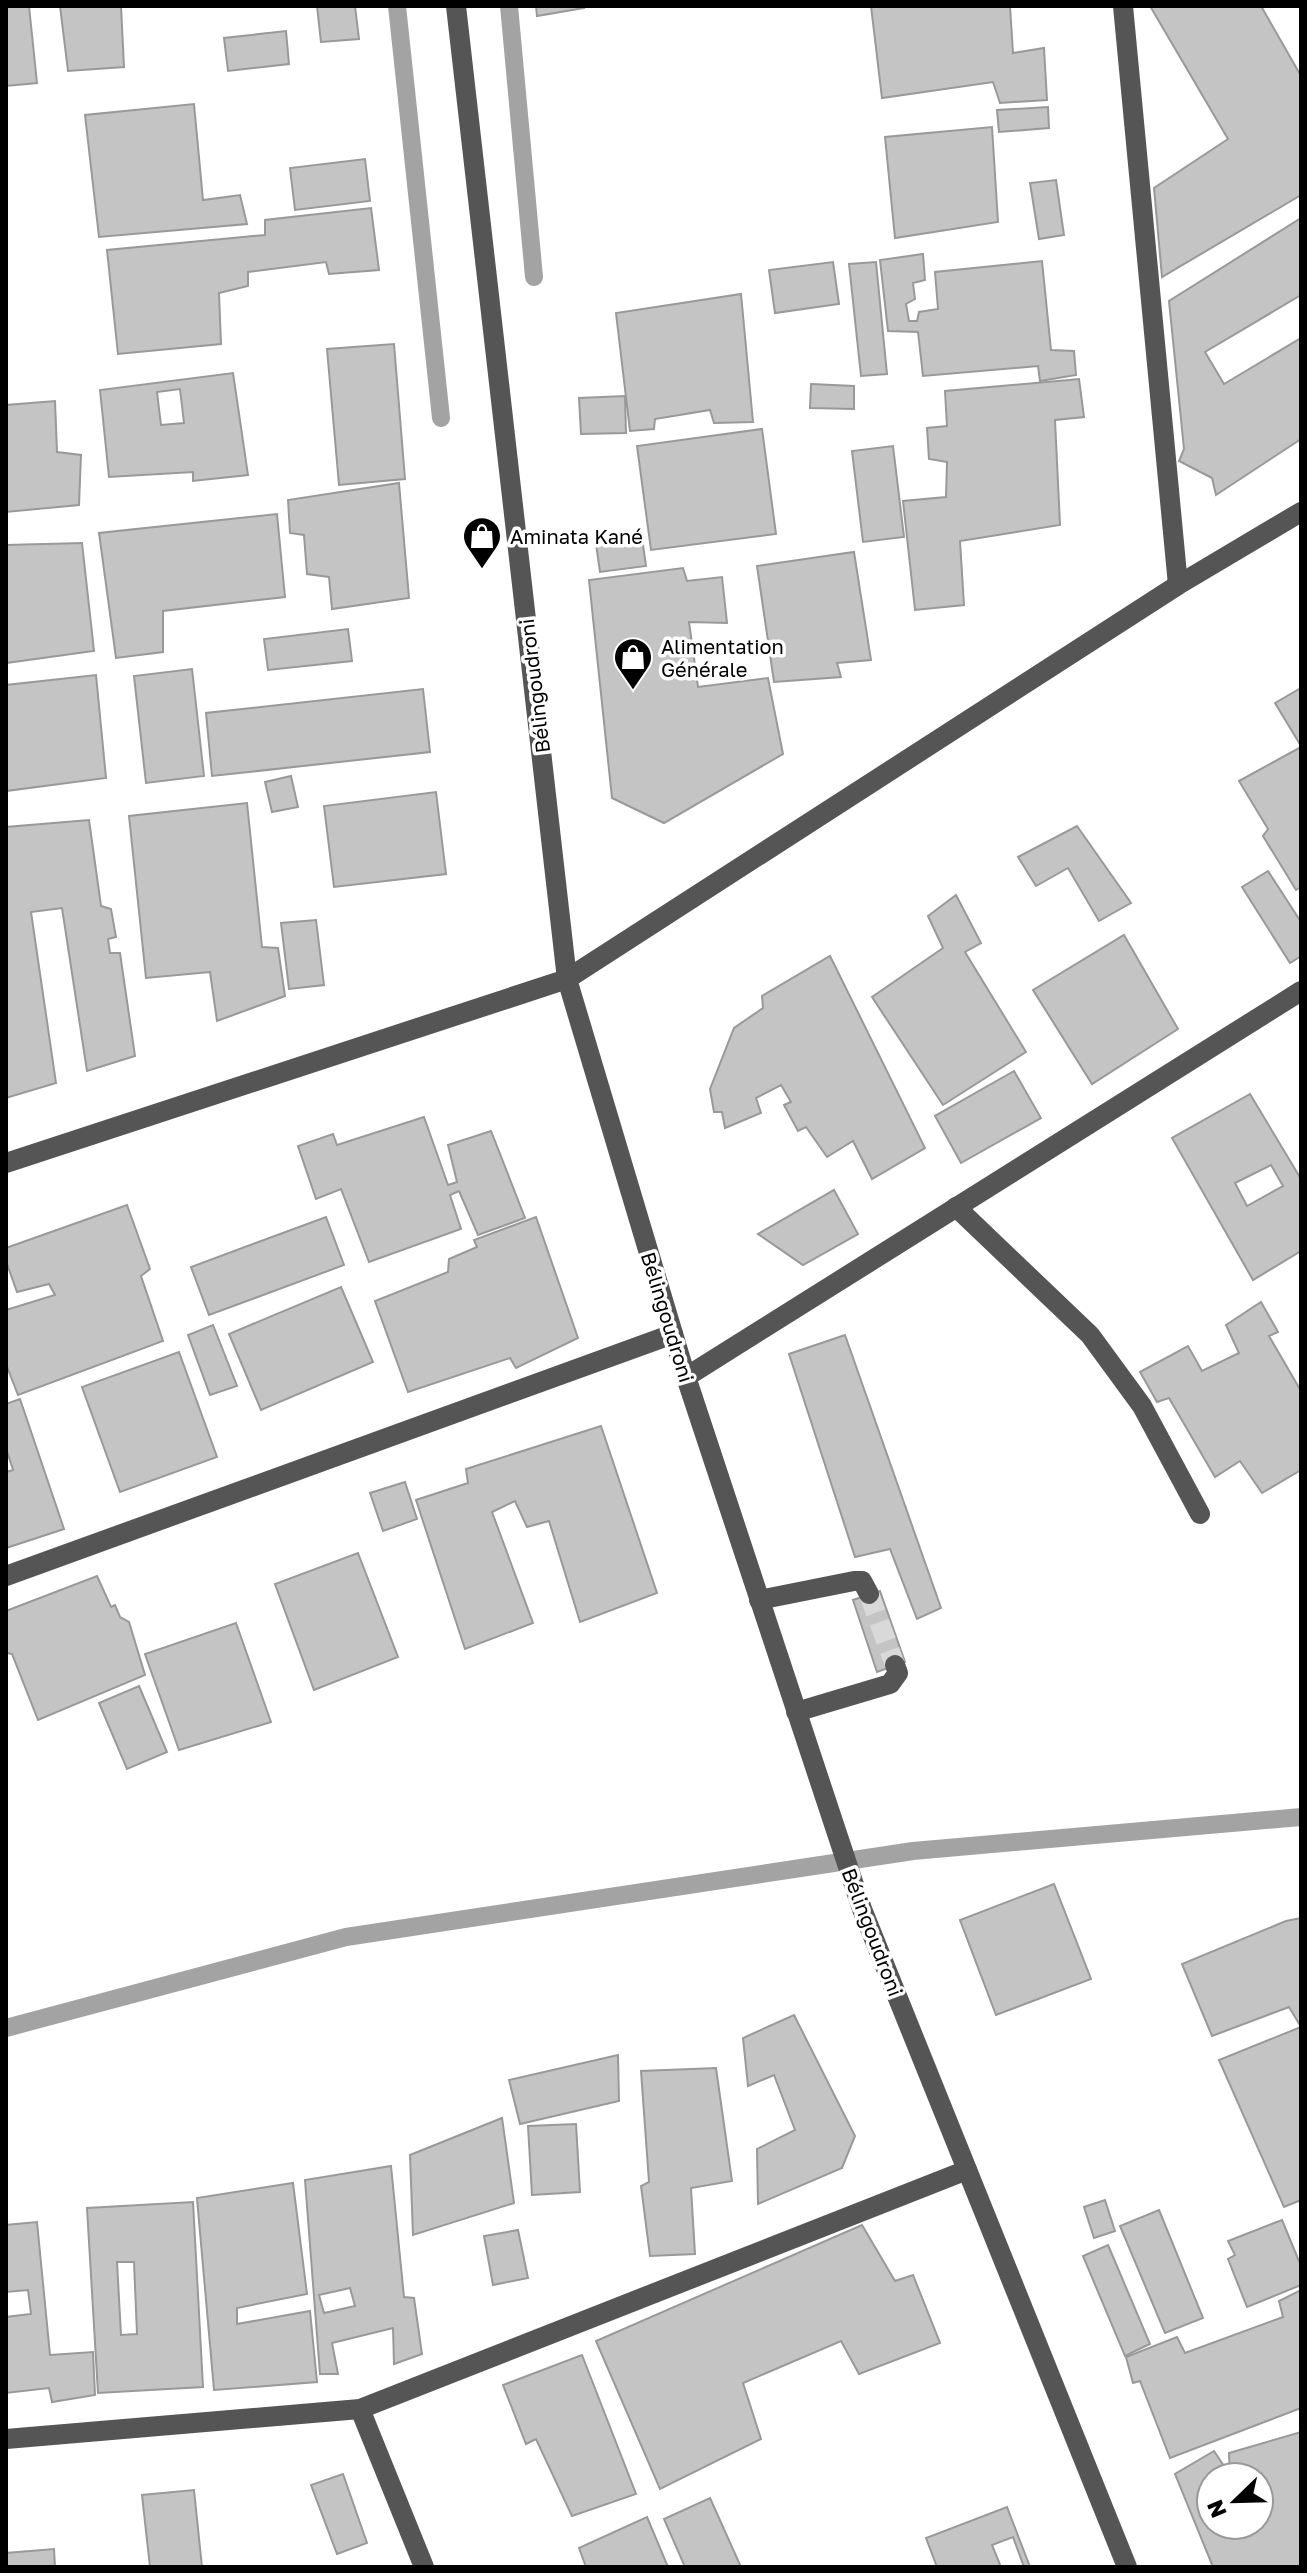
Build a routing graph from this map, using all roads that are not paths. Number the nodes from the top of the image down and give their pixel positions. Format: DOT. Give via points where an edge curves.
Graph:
graph roads {
  1 [pos="456,6"];
  2 [pos="1123,6"];
  3 [pos="1301,512"];
  4 [pos="1178,585"];
  5 [pos="567,979"];
  6 [pos="1301,991"];
  7 [pos="6,1163"];
  8 [pos="956,1207"];
  9 [pos="673,1334"];
  10 [pos="686,1377"];
  11 [pos="1200,1514"];
  12 [pos="6,1576"];
  13 [pos="869,1594"];
  14 [pos="759,1600"];
  15 [pos="895,1665"];
  16 [pos="796,1712"];
  17 [pos="967,2170"];
  18 [pos="360,2409"];
  19 [pos="6,2439"];
  20 [pos="424,2567"];
  21 [pos="1127,2567"];
  1 -- 5 [label="street, Bélingoudroni"];
  2 -- 4 [label="street"];
  3 -- 4 [label="street"];
  4 -- 5 [label="street"];
  5 -- 7 [label="street"];
  5 -- 9 [label="street, Bélingoudroni"];
  6 -- 8 [label="street"];
  8 -- 10 [label="street"];
  8 -- 11 [label="street" via="1090,1335 1142,1406"];
  9 -- 10 [label="street, Bélingoudroni"];
  9 -- 12 [label="street"];
  10 -- 14 [label="street, Bélingoudroni"];
  13 -- 14 [label="street" via="862,1581 854,1581"];
  14 -- 16 [label="street, Bélingoudroni"];
  15 -- 16 [label="street" via="898,1673 890,1684"];
  16 -- 17 [label="street, Bélingoudroni" via="862,1909"];
  17 -- 18 [label="street"];
  17 -- 21 [label="street, Bélingoudroni"];
  18 -- 19 [label="street"];
  18 -- 20 [label="street"];
}
